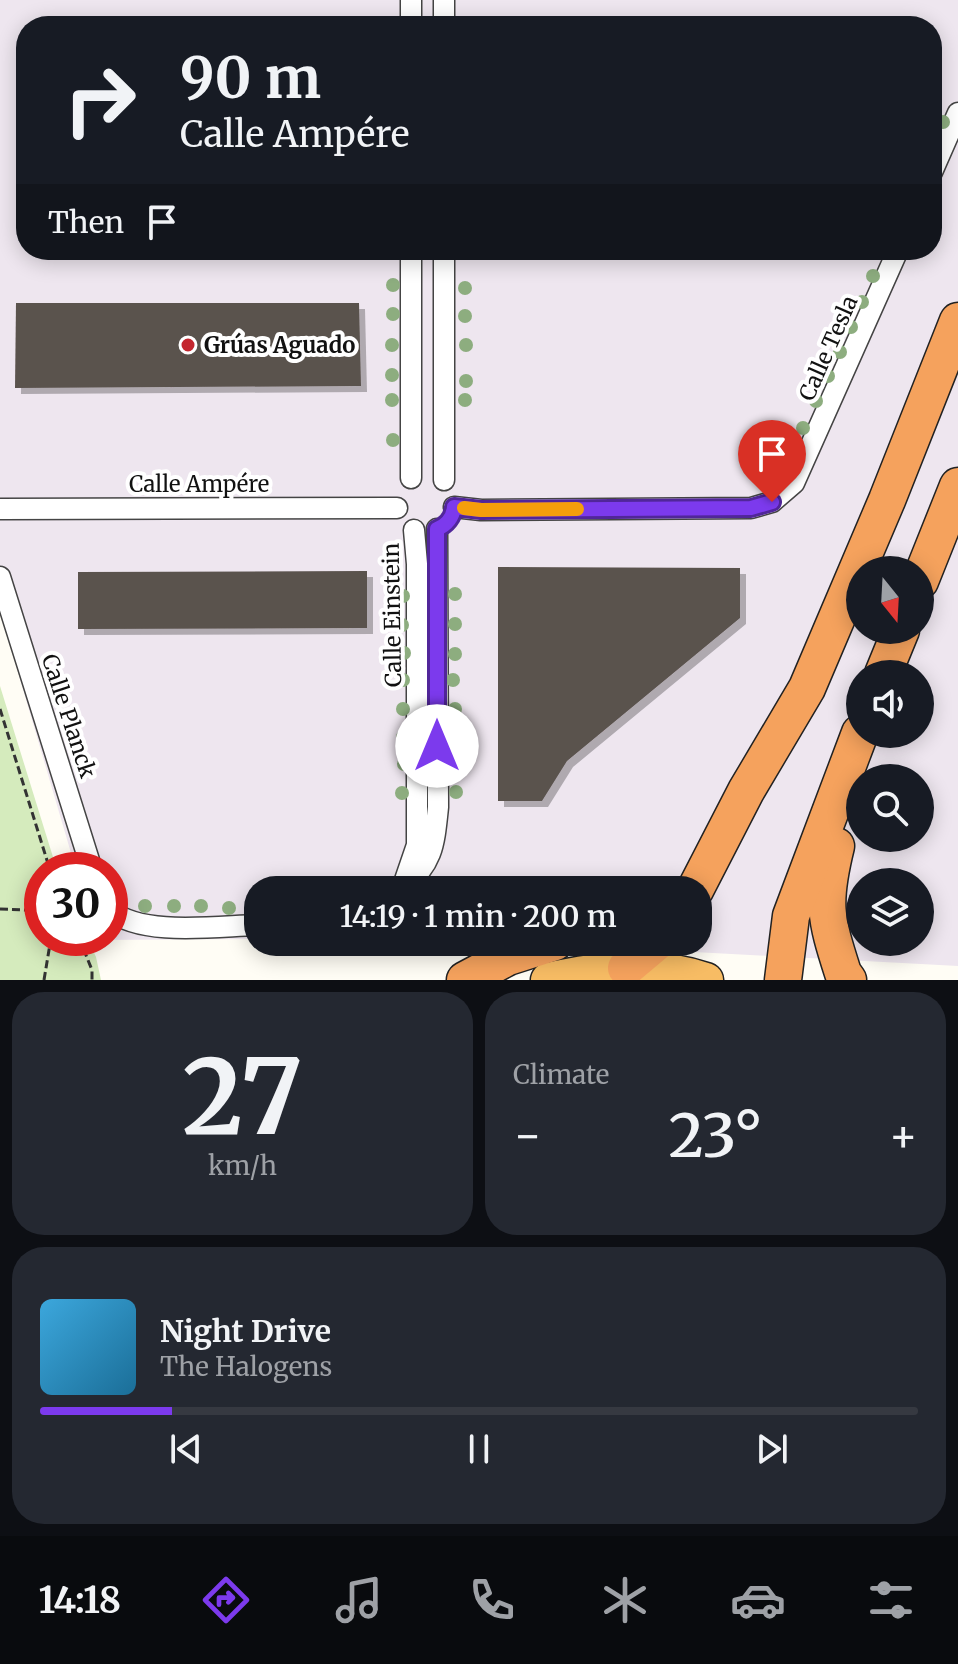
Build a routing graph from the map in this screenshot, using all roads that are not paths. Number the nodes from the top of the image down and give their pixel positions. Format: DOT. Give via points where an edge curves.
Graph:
graph roads {
  1 [pos="958,113"];
  2 [pos="942,149"];
  3 [pos="411,260"];
  4 [pos="444,260"];
  5 [pos="894,260"];
  6 [pos="958,321"];
  7 [pos="411,478"];
  8 [pos="444,480"];
  9 [pos="958,486"];
  10 [pos="454,507"];
  11 [pos="397,508"];
  12 [pos="0,509"];
  13 [pos="437,529"];
  14 [pos="414,530"];
  15 [pos="930,556"];
  16 [pos="0,577"];
  17 [pos="854,748"];
  18 [pos="856,748"];
  19 [pos="746,791"];
  20 [pos="86,852"];
  21 [pos="407,876"];
  22 [pos="417,876"];
  23 [pos="682,876"];
  24 [pos="702,876"];
  25 [pos="128,921"];
  26 [pos="244,925"];
  27 [pos="511,956"];
  28 [pos="640,956"];
  29 [pos="626,968"];
  30 [pos="465,980"];
  31 [pos="548,980"];
  32 [pos="706,980"];
  33 [pos="783,980"];
  34 [pos="848,980"];
  1 -- 2 [label="street"];
  3 -- 7 [label="street"];
  4 -- 8 [label="street"];
  5 -- 10 [label="street, Calle Tesla" via="794,483 772,502 751,508"];
  6 -- 19 [label="highway" via="807,688"];
  7 -- 8 [label="street" via="429,474"];
  7 -- 11 [label="street" via="402,486"];
  8 -- 10 [label="street"];
  9 -- 15 [label="highway"];
  10 -- 13 [label="street"];
  11 -- 12 [label="street, Calle Ampére"];
  11 -- 14 [label="street"];
  13 -- 14 [label="street"];
  13 -- 22 [label="street, Calle Einstein" via="438,807 429,859"];
  14 -- 21 [label="street, Calle Einstein" via="417,845"];
  16 -- 20 [label="street, Calle Planck"];
  17 -- 33 [label="highway" via="791,916"];
  18 -- 34 [label="highway" via="826,888 832,940"];
  19 -- 23 [label="highway"];
  19 -- 24 [label="highway"];
  25 -- 26 [label="street" via="151,927"];
  27 -- 30 [label="highway"];
  28 -- 29 [label="highway"];
  29 -- 31 [label="highway"];
  29 -- 32 [label="highway"];
}
